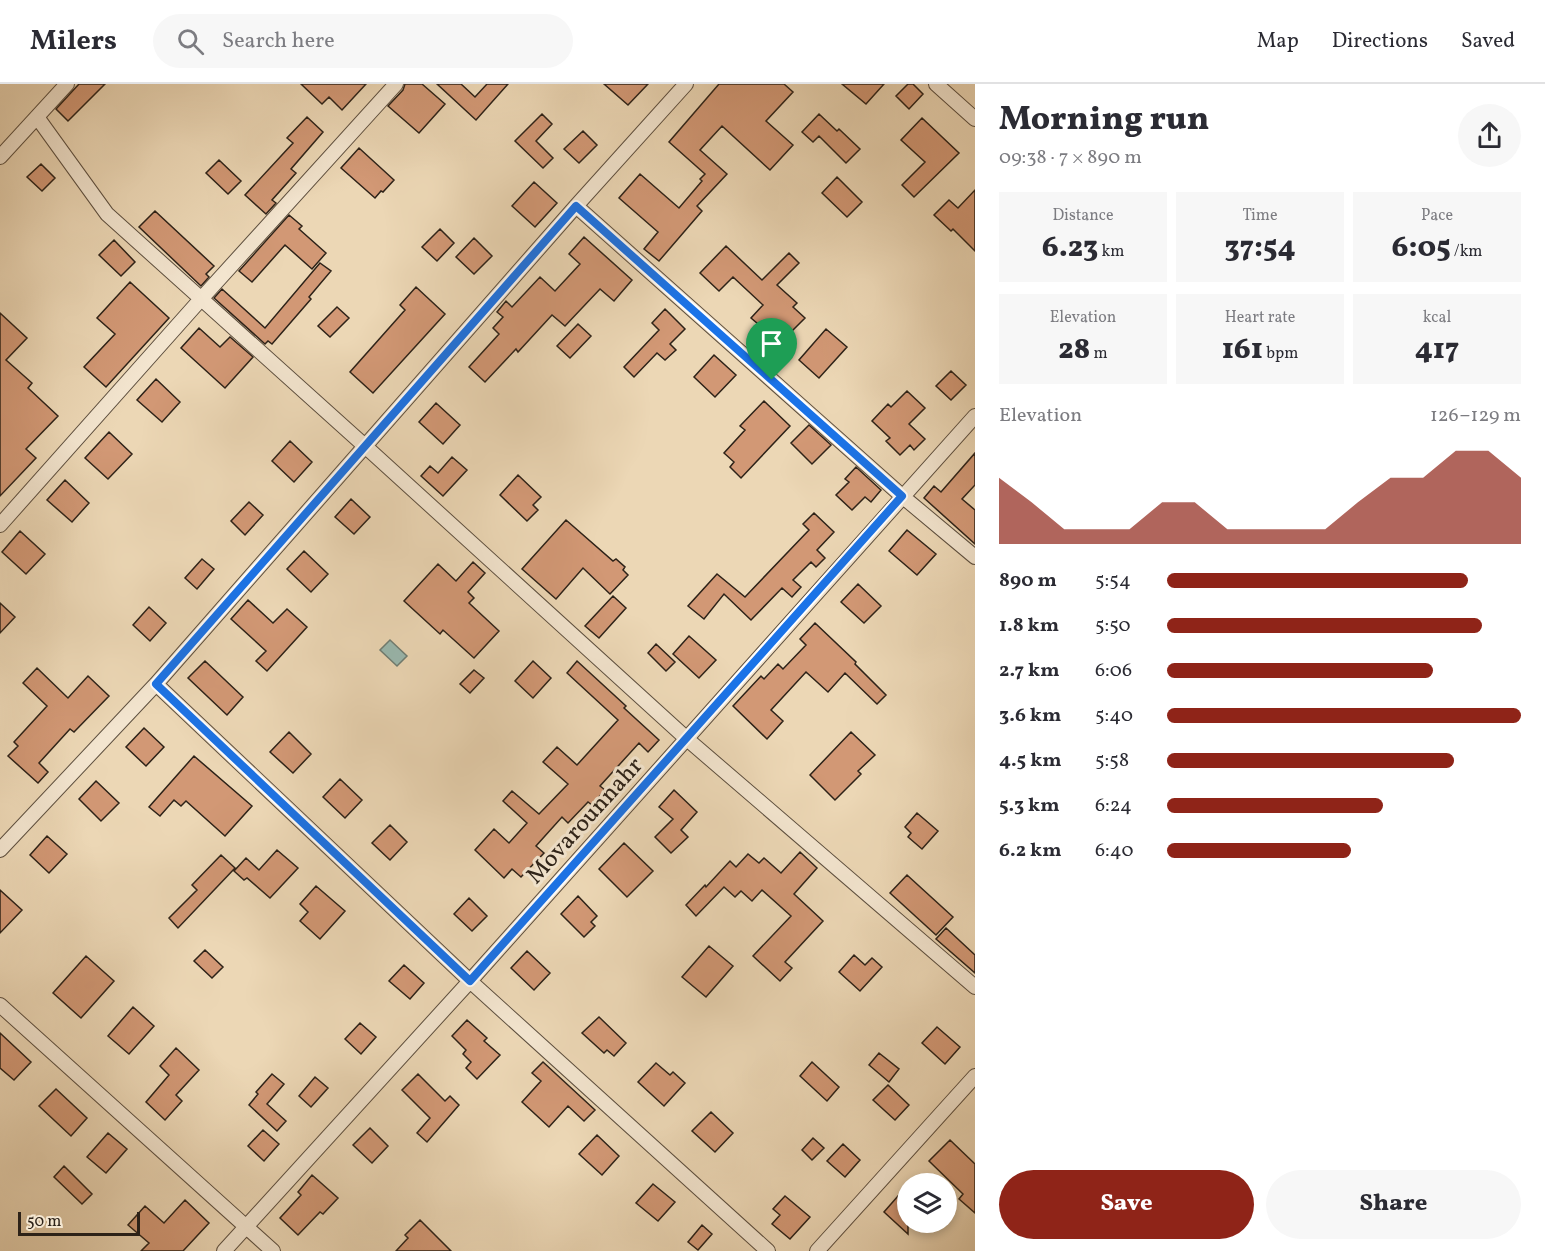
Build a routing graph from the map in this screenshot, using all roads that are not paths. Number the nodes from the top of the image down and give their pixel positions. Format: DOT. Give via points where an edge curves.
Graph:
graph roads {
  1 [pos="67,84"];
  2 [pos="396,84"];
  3 [pos="686,84"];
  4 [pos="936,84"];
  5 [pos="37,117"];
  6 [pos="975,119"];
  7 [pos="0,157"];
  8 [pos="576,206"];
  9 [pos="201,299"];
  10 [pos="975,416"];
  11 [pos="366,447"];
  12 [pos="902,496"];
  13 [pos="0,525"];
  14 [pos="975,557"];
  15 [pos="156,684"];
  16 [pos="687,739"];
  17 [pos="0,850"];
  18 [pos="470,981"];
  19 [pos="975,987"];
  20 [pos="0,1005"];
  21 [pos="975,1076"];
  22 [pos="246,1227"];
  23 [pos="224,1251"];
  24 [pos="273,1251"];
  25 [pos="768,1251"];
  26 [pos="817,1251"];
  1 -- 5 [label="street"];
  2 -- 9 [label="street"];
  3 -- 8 [label="street"];
  4 -- 6 [label="street"];
  5 -- 7 [label="street"];
  5 -- 9 [label="street" via="107,214"];
  8 -- 11 [label="street"];
  8 -- 12 [label="street"];
  9 -- 11 [label="street"];
  9 -- 13 [label="street"];
  10 -- 12 [label="street, Movarounnahr"];
  11 -- 15 [label="street"];
  11 -- 16 [label="street"];
  12 -- 14 [label="street"];
  12 -- 16 [label="street, Movarounnahr"];
  15 -- 17 [label="street"];
  15 -- 18 [label="street"];
  16 -- 18 [label="street, Movarounnahr"];
  16 -- 19 [label="street"];
  18 -- 22 [label="street, Movarounnahr"];
  18 -- 25 [label="street"];
  20 -- 22 [label="street"];
  21 -- 26 [label="street"];
  22 -- 23 [label="street, Movarounnahr"];
  22 -- 24 [label="street"];
}
